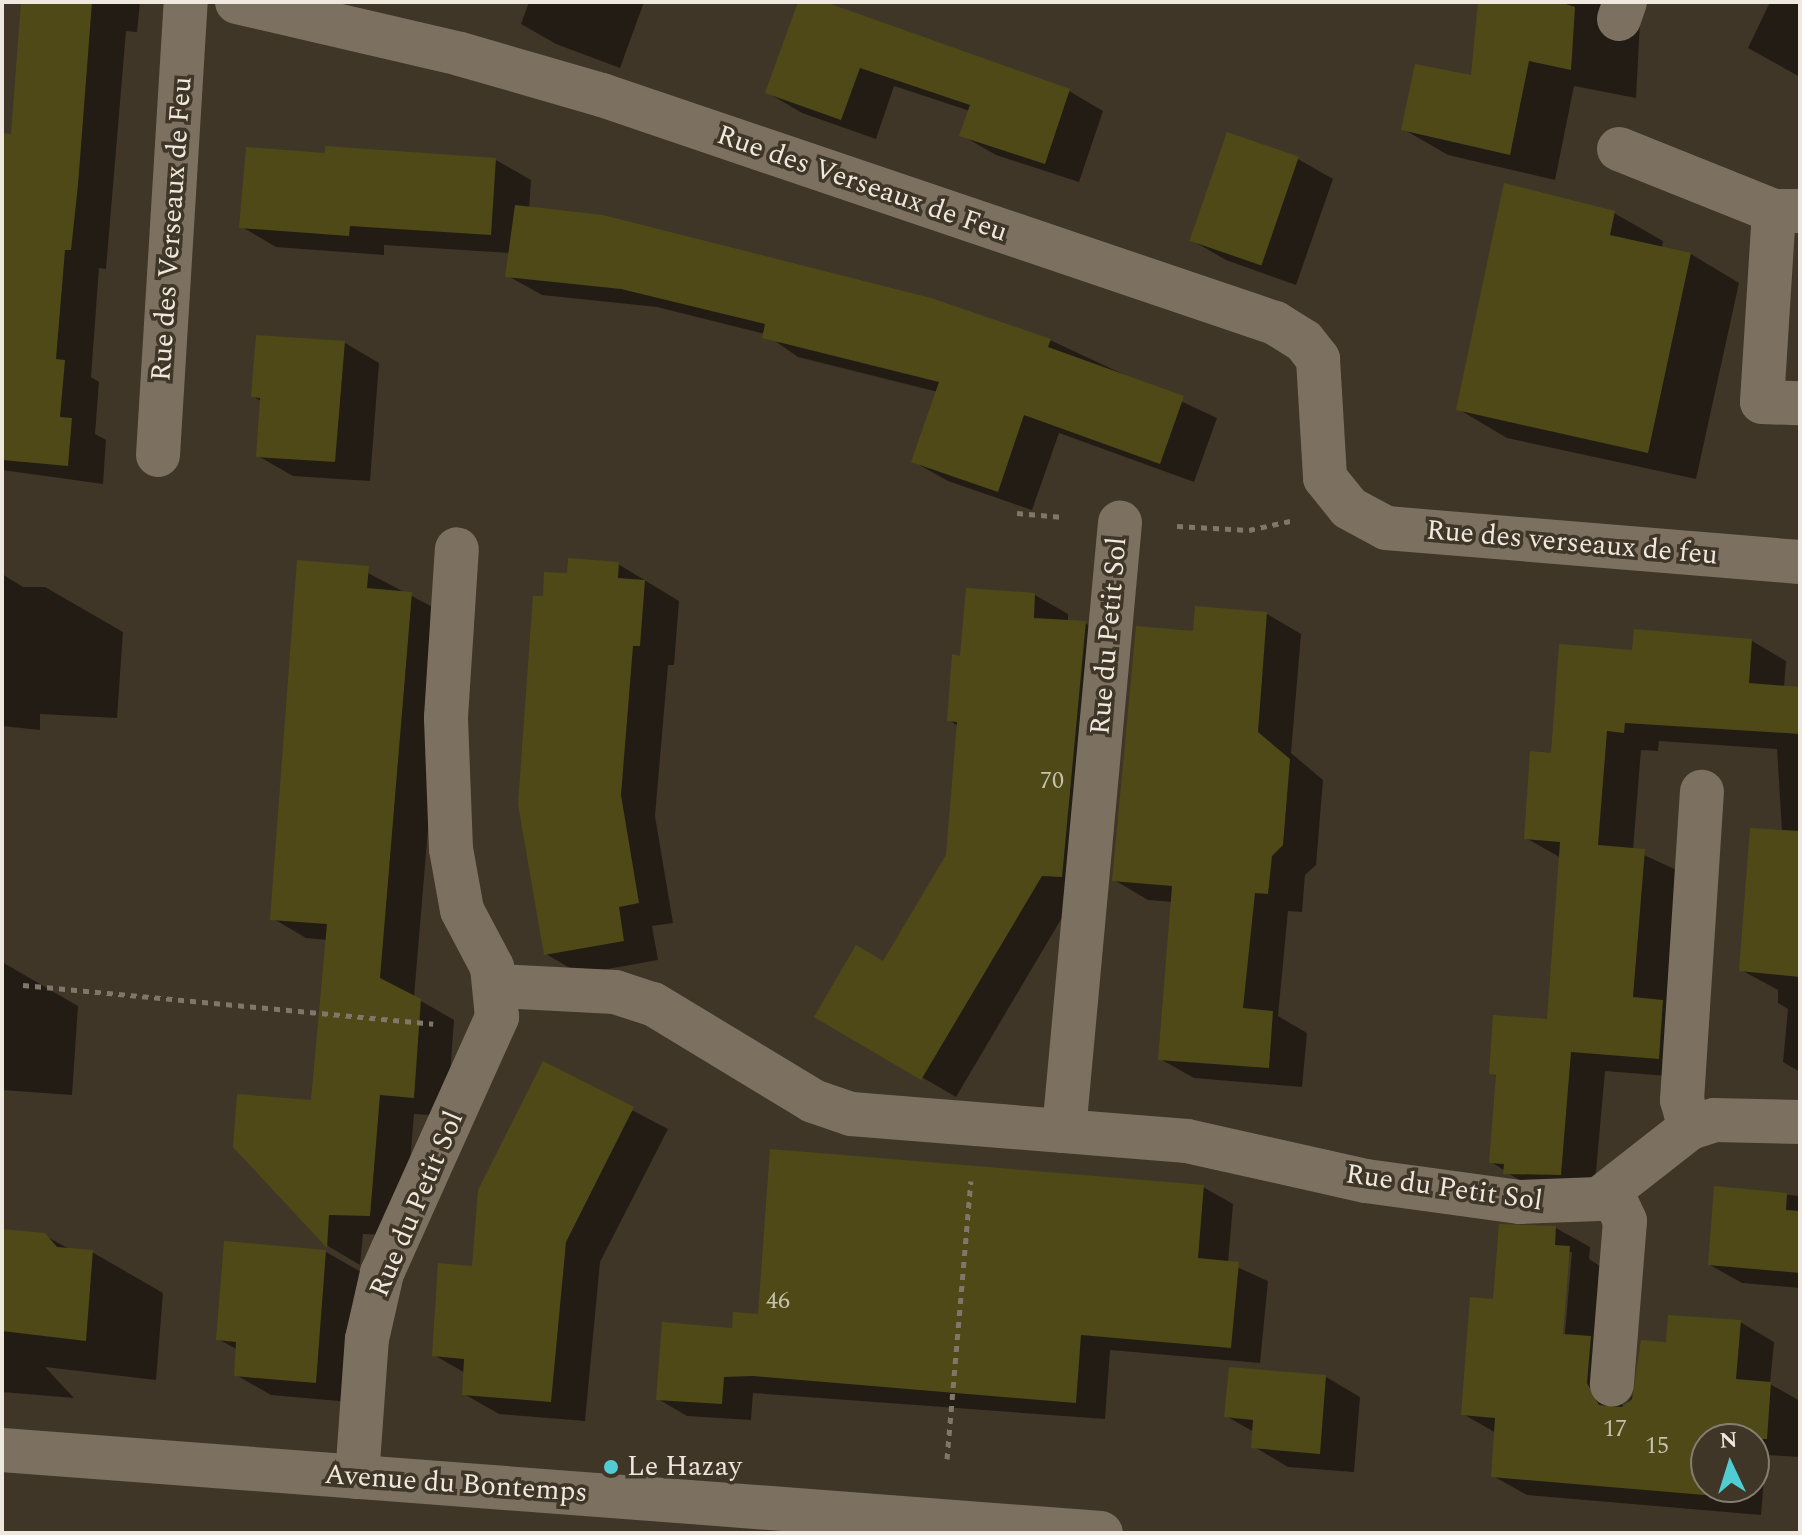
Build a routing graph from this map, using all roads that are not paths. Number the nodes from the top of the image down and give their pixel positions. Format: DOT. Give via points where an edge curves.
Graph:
graph roads {
  1 [pos="186,2"];
  2 [pos="237,2"];
  3 [pos="1619,149"];
  4 [pos="1787,211"];
  5 [pos="1800,403"];
  6 [pos="158,455"];
  7 [pos="1349,508"];
  8 [pos="1120,523"];
  9 [pos="457,549"];
  10 [pos="1800,562"];
  11 [pos="1702,792"];
  12 [pos="497,986"];
  13 [pos="1800,1122"];
  14 [pos="1690,1128"];
  15 [pos="1064,1131"];
  16 [pos="1611,1191"];
  17 [pos="1612,1384"];
  18 [pos="2,1450"];
  19 [pos="357,1477"];
  20 [pos="945,1527"];
  21 [pos="1101,1533"];
  1 -- 6 [label="street, Rue des Verseaux de Feu"];
  2 -- 7 [label="street, Rue des Verseaux de Feu" via="460,54 602,95 1275,323 1304,341 1318,359 1325,478"];
  3 -- 4 [label="street"];
  4 -- 5 [label="street" via="1762,402"];
  7 -- 10 [label="street, Rue des verseaux de feu" via="1386,528"];
  8 -- 15 [label="street, Rue du Petit Sol"];
  9 -- 12 [label="street" via="446,717 451,849 462,910"];
  11 -- 14 [label="street" via="1682,1100"];
  12 -- 15 [label="street, Rue du Petit Sol" via="615,992 694,1026 813,1101 851,1114"];
  12 -- 19 [label="street, Rue du Petit Sol" via="493,1029 382,1273 367,1339"];
  13 -- 14 [label="street, Rue du Petit Sol" via="1743,1116"];
  14 -- 16 [label="street, Rue du Petit Sol"];
  15 -- 16 [label="street, Rue du Petit Sol" via="1187,1141 1366,1181 1520,1202 1573,1203 1599,1199"];
  16 -- 17 [label="street" via="1625,1221"];
  18 -- 19 [label="street, Avenue du Bontemps"];
  19 -- 20 [label="street, Avenue du Bontemps"];
  20 -- 21 [label="street, Avenue du Bontemps"];
}
